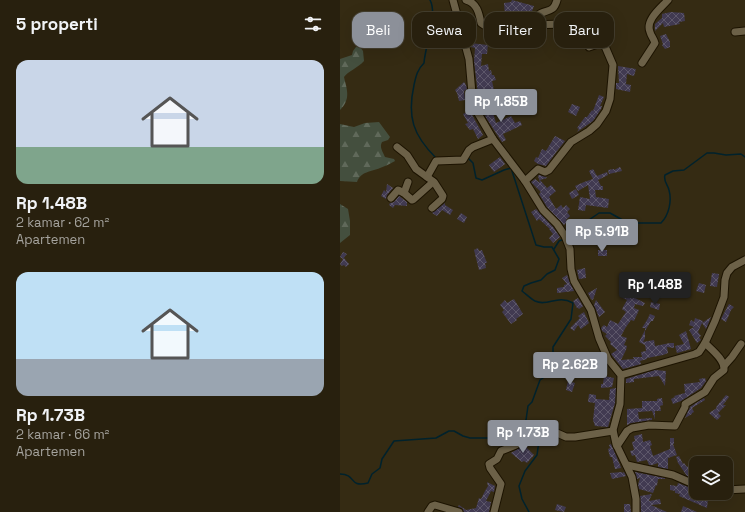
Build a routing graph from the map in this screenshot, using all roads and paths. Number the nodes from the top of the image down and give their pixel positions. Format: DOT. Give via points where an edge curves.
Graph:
graph roads {
  1 [pos="454,0"];
  2 [pos="466,0"];
  3 [pos="557,0"];
  4 [pos="668,0"];
  5 [pos="546,12"];
  6 [pos="546,25"];
  7 [pos="484,26"];
  8 [pos="745,31"];
  9 [pos="734,32"];
  10 [pos="642,63"];
  11 [pos="493,139"];
  12 [pos="398,147"];
  13 [pos="430,180"];
  14 [pos="525,181"];
  15 [pos="408,182"];
  16 [pos="404,193"];
  17 [pos="391,198"];
  18 [pos="432,208"];
  19 [pos="745,260"];
  20 [pos="705,343"];
  21 [pos="741,344"];
  22 [pos="724,366"];
  23 [pos="620,375"];
  24 [pos="613,432"];
  25 [pos="617,446"];
  26 [pos="627,464"];
  27 [pos="689,482"];
  28 [pos="745,489"];
  29 [pos="733,490"];
  30 [pos="428,512"];
  31 [pos="458,512"];
  32 [pos="494,512"];
  33 [pos="636,512"];
  1 -- 11 [label="street" via="469,59 472,103"];
  2 -- 7 [label="street" via="475,5"];
  3 -- 5 [label="street" via="554,7"];
  4 -- 10 [label="street" via="650,21 650,32 655,43"];
  6 -- 14 [label="street" via="574,21 589,47 604,44 612,65 611,93 606,111 597,124 571,142 549,170 545,172 537,169"];
  8 -- 9 [label="street"];
  11 -- 13 [label="street" via="469,150 464,159 436,161"];
  11 -- 14 [label="street"];
  12 -- 13 [label="street" via="416,169"];
  13 -- 16 [label="street" via="414,199"];
  13 -- 18 [label="street" via="443,197"];
  14 -- 23 [label="street" via="567,240 572,276 590,310 608,360"];
  15 -- 16 [label="street"];
  16 -- 17 [label="street" via="397,191"];
  19 -- 20 [label="street" via="732,267 725,276 724,297"];
  20 -- 22 [label="street" via="718,355"];
  20 -- 23 [label="street" via="699,352 694,354"];
  21 -- 22 [label="street"];
  22 -- 25 [label="street" via="724,371 714,378 705,392 685,404 675,426 649,425 632,428"];
  23 -- 24 [label="street" via="620,404"];
  24 -- 25 [label="street"];
  24 -- 32 [label="street" via="575,438 556,433 541,439 526,438 516,445 504,448 497,459 489,464 501,484"];
  25 -- 26 [label="street"];
  26 -- 27 [label="street" via="673,475"];
  26 -- 33 [label="street" via="632,476"];
  28 -- 29 [label="street"];
  30 -- 31 [label="street" via="435,505"];
}
